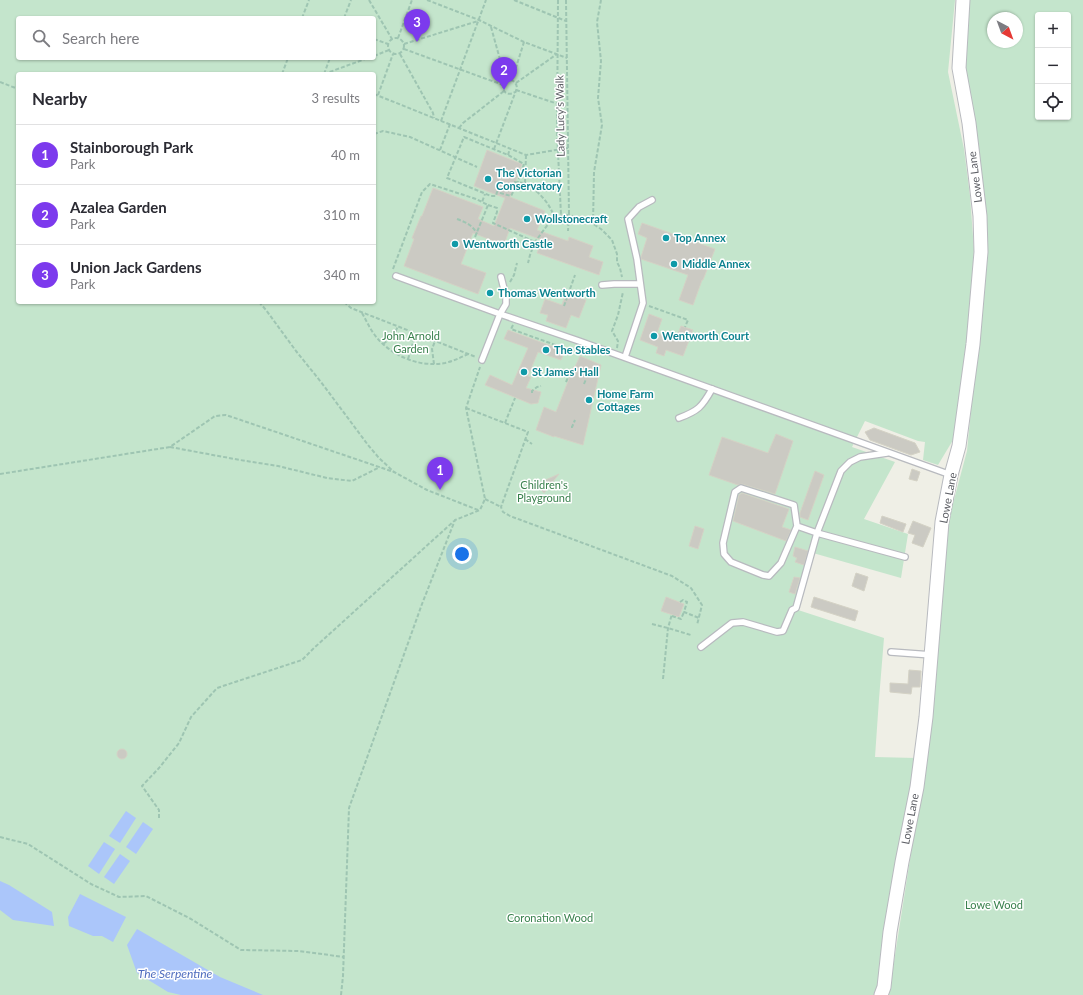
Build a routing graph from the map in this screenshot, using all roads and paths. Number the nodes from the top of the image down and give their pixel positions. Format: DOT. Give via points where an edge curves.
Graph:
graph roads {
  1 [pos="309,0"];
  2 [pos="351,0"];
  3 [pos="370,0"];
  4 [pos="412,0"];
  5 [pos="427,0"];
  6 [pos="486,0"];
  7 [pos="514,0"];
  8 [pos="558,0"];
  9 [pos="566,0"];
  10 [pos="601,0"];
  11 [pos="963,0"];
  12 [pos="303,16"];
  13 [pos="345,16"];
  14 [pos="558,18"];
  15 [pos="479,20"];
  16 [pos="566,21"];
  17 [pos="491,27"];
  18 [pos="398,38"];
  19 [pos="392,39"];
  20 [pos="376,40"];
  21 [pos="524,42"];
  22 [pos="388,44"];
  23 [pos="404,44"];
  24 [pos="404,49"];
  25 [pos="389,50"];
  26 [pos="392,54"];
  27 [pos="400,54"];
  28 [pos="557,54"];
  29 [pos="376,55"];
  30 [pos="567,58"];
  31 [pos="287,60"];
  32 [pos="329,60"];
  33 [pos="362,60"];
  34 [pos="460,70"];
  35 [pos="283,72"];
  36 [pos="325,72"];
  37 [pos="330,72"];
  38 [pos="512,80"];
  39 [pos="506,81"];
  40 [pos="0,82"];
  41 [pos="516,83"];
  42 [pos="503,85"];
  43 [pos="16,88"];
  44 [pos="504,91"];
  45 [pos="516,91"];
  46 [pos="378,95"];
  47 [pos="557,104"];
  48 [pos="567,107"];
  49 [pos="434,118"];
  50 [pos="441,121"];
  51 [pos="450,124"];
  52 [pos="459,128"];
  53 [pos="470,132"];
  54 [pos="376,133"];
  55 [pos="467,138"];
  56 [pos="496,142"];
  57 [pos="510,148"];
  58 [pos="568,148"];
  59 [pos="494,149"];
  60 [pos="440,150"];
  61 [pos="558,150"];
  62 [pos="526,154"];
  63 [pos="508,155"];
  64 [pos="456,156"];
  65 [pos="477,167"];
  66 [pos="514,182"];
  67 [pos="518,182"];
  68 [pos="526,183"];
  69 [pos="485,194"];
  70 [pos="652,200"];
  71 [pos="482,202"];
  72 [pos="488,205"];
  73 [pos="569,215"];
  74 [pos="554,216"];
  75 [pos="561,216"];
  76 [pos="457,219"];
  77 [pos="593,224"];
  78 [pos="568,231"];
  79 [pos="535,242"];
  80 [pos="528,263"];
  81 [pos="575,275"];
  82 [pos="396,276"];
  83 [pos="501,277"];
  84 [pos="623,284"];
  85 [pos="640,284"];
  86 [pos="602,285"];
  87 [pos="261,304"];
  88 [pos="346,304"];
  89 [pos="643,304"];
  90 [pos="564,306"];
  91 [pos="362,312"];
  92 [pos="500,314"];
  93 [pos="514,323"];
  94 [pos="398,326"];
  95 [pos="684,327"];
  96 [pos="416,333"];
  97 [pos="435,341"];
  98 [pos="383,344"];
  99 [pos="575,352"];
  100 [pos="468,354"];
  101 [pos="616,354"];
  102 [pos="625,358"];
  103 [pos="408,359"];
  104 [pos="482,360"];
  105 [pos="434,364"];
  106 [pos="570,373"];
  107 [pos="586,379"];
  108 [pos="566,382"];
  109 [pos="584,384"];
  110 [pos="541,386"];
  111 [pos="712,389"];
  112 [pos="532,393"];
  113 [pos="515,398"];
  114 [pos="466,408"];
  115 [pos="679,418"];
  116 [pos="575,420"];
  117 [pos="505,423"];
  118 [pos="570,427"];
  119 [pos="525,439"];
  120 [pos="532,444"];
  121 [pos="170,447"];
  122 [pos="888,452"];
  123 [pos="380,467"];
  124 [pos="394,472"];
  125 [pos="0,474"];
  126 [pos="951,476"];
  127 [pos="485,499"];
  128 [pos="501,507"];
  129 [pos="480,510"];
  130 [pos="455,520"];
  131 [pos="796,526"];
  132 [pos="816,533"];
  133 [pos="905,556"];
  134 [pos="680,602"];
  135 [pos="684,612"];
  136 [pos="699,618"];
  137 [pos="652,624"];
  138 [pos="697,625"];
  139 [pos="668,628"];
  140 [pos="691,635"];
  141 [pos="701,647"];
  142 [pos="891,652"];
  143 [pos="932,655"];
  144 [pos="663,680"];
  145 [pos="159,818"];
  146 [pos="0,837"];
  147 [pos="344,957"];
  148 [pos="341,995"];
  149 [pos="881,995"];
  1 -- 12 [label="path"];
  2 -- 13 [label="path"];
  3 -- 19 [label="path"];
  4 -- 18 [label="path"];
  5 -- 15 [label="path"];
  6 -- 15 [label="path"];
  7 -- 14 [label="path"];
  8 -- 14 [label="path"];
  9 -- 16 [label="path, Lady Lucy's Walk"];
  10 -- 77 [label="path" via="597,22 601,61 598,98 602,125 594,172"];
  11 -- 126 [label="street, Lowe Lane" via="959,68 970,130 980,216 981,252 972,352 959,446"];
  14 -- 16 [label="path"];
  14 -- 28 [label="path"];
  15 -- 17 [label="path"];
  15 -- 23 [label="path"];
  15 -- 34 [label="path"];
  16 -- 30 [label="path, Lady Lucy's Walk"];
  17 -- 21 [label="path"];
  17 -- 39 [label="path"];
  18 -- 19 [label="path"];
  18 -- 23 [label="path"];
  19 -- 22 [label="path"];
  20 -- 22 [label="path"];
  21 -- 28 [label="path"];
  21 -- 38 [label="path"];
  22 -- 25 [label="path"];
  23 -- 24 [label="path"];
  24 -- 27 [label="path"];
  24 -- 34 [label="path"];
  25 -- 26 [label="path"];
  25 -- 29 [label="path"];
  26 -- 27 [label="path"];
  26 -- 46 [label="path"];
  27 -- 49 [label="path"];
  28 -- 30 [label="path"];
  28 -- 41 [label="path"];
  28 -- 47 [label="path"];
  30 -- 48 [label="path, Lady Lucy's Walk"];
  31 -- 35 [label="path"];
  32 -- 36 [label="path"];
  33 -- 37 [label="path"];
  34 -- 42 [label="path"];
  34 -- 50 [label="path"];
  38 -- 39 [label="path"];
  38 -- 41 [label="path"];
  39 -- 42 [label="path"];
  40 -- 43 [label="path"];
  41 -- 45 [label="path"];
  42 -- 44 [label="path"];
  44 -- 45 [label="path" via="508,94"];
  44 -- 52 [label="path"];
  45 -- 47 [label="path"];
  45 -- 56 [label="path"];
  46 -- 49 [label="path"];
  47 -- 48 [label="path"];
  47 -- 61 [label="path"];
  48 -- 58 [label="path, Lady Lucy's Walk"];
  49 -- 50 [label="path"];
  50 -- 51 [label="path"];
  51 -- 52 [label="path"];
  51 -- 60 [label="path"];
  52 -- 53 [label="path"];
  53 -- 55 [label="path"];
  53 -- 56 [label="path"];
  54 -- 60 [label="path" via="383,131 410,138"];
  55 -- 59 [label="path"];
  55 -- 64 [label="path" via="464,137"];
  56 -- 57 [label="path"];
  56 -- 59 [label="path"];
  57 -- 62 [label="path"];
  57 -- 63 [label="path"];
  58 -- 61 [label="path"];
  58 -- 73 [label="path, Lady Lucy's Walk"];
  59 -- 63 [label="path"];
  60 -- 64 [label="path"];
  61 -- 62 [label="path"];
  61 -- 75 [label="path"];
  62 -- 68 [label="path"];
  63 -- 67 [label="path" via="524,164"];
  64 -- 65 [label="path"];
  64 -- 69 [label="path" via="447,178"];
  66 -- 67 [label="path"];
  67 -- 68 [label="path"];
  67 -- 69 [label="path" via="511,196 497,192 496,196"];
  68 -- 74 [label="path" via="550,205"];
  69 -- 71 [label="path"];
  70 -- 85 [label="lane" via="639,207 628,219"];
  71 -- 72 [label="path"];
  71 -- 82 [label="path" via="430,184 422,192 391,274"];
  72 -- 76 [label="path" via="476,235 474,229 466,222"];
  72 -- 79 [label="path" via="497,208 493,223"];
  73 -- 75 [label="path"];
  73 -- 77 [label="path"];
  73 -- 78 [label="path, Lady Lucy's Walk"];
  74 -- 75 [label="path"];
  74 -- 79 [label="path"];
  77 -- 84 [label="path" via="612,240"];
  79 -- 80 [label="path"];
  81 -- 90 [label="path"];
  82 -- 92 [label="lane"];
  83 -- 92 [label="lane" via="506,304"];
  84 -- 85 [label="lane"];
  84 -- 86 [label="lane"];
  84 -- 101 [label="path" via="623,295 612,331 618,341"];
  85 -- 89 [label="lane"];
  87 -- 124 [label="path" via="368,445"];
  88 -- 91 [label="path"];
  89 -- 95 [label="path" via="688,320"];
  89 -- 102 [label="lane"];
  91 -- 94 [label="path"];
  91 -- 98 [label="path" via="374,335"];
  92 -- 101 [label="lane"];
  92 -- 104 [label="lane"];
  93 -- 99 [label="path" via="511,329"];
  94 -- 96 [label="path"];
  94 -- 98 [label="path" via="396,332"];
  96 -- 97 [label="path"];
  96 -- 103 [label="path"];
  97 -- 100 [label="path"];
  97 -- 105 [label="path" via="432,349"];
  98 -- 103 [label="path"];
  100 -- 104 [label="path"];
  100 -- 105 [label="path" via="445,363"];
  101 -- 102 [label="lane"];
  102 -- 111 [label="lane"];
  103 -- 105 [label="path"];
  104 -- 114 [label="path"];
  106 -- 108 [label="path"];
  107 -- 109 [label="path"];
  110 -- 112 [label="path" via="537,386"];
  111 -- 115 [label="lane" via="704,404"];
  111 -- 122 [label="lane"];
  113 -- 117 [label="path"];
  114 -- 117 [label="path"];
  114 -- 127 [label="path"];
  116 -- 118 [label="path"];
  117 -- 119 [label="path" via="528,432"];
  119 -- 120 [label="path"];
  119 -- 128 [label="path"];
  121 -- 123 [label="path" via="352,481"];
  121 -- 123 [label="path" via="215,416 226,415"];
  121 -- 125 [label="path"];
  122 -- 126 [label="lane"];
  122 -- 132 [label="lane" via="860,457 841,471"];
  123 -- 124 [label="path"];
  124 -- 129 [label="path" via="427,490"];
  126 -- 143 [label="street, Lowe Lane" via="942,522"];
  127 -- 128 [label="path"];
  127 -- 129 [label="path"];
  128 -- 136 [label="path" via="503,512 510,516 672,576 691,588 702,605"];
  129 -- 130 [label="path"];
  130 -- 145 [label="path" via="302,660 217,688 191,718 179,743 142,786 159,810"];
  130 -- 147 [label="path" via="349,808"];
  131 -- 131 [label="lane" via="794,505 741,488 735,492 723,543 724,554 731,562 769,576 781,563"];
  131 -- 132 [label="lane"];
  132 -- 133 [label="lane"];
  132 -- 141 [label="lane" via="796,608 792,610 783,632 743,622 732,623"];
  134 -- 135 [label="path" via="687,602"];
  135 -- 136 [label="path"];
  135 -- 139 [label="path" via="681,619 672,615"];
  136 -- 138 [label="path"];
  137 -- 139 [label="path"];
  139 -- 140 [label="path"];
  139 -- 144 [label="path"];
  142 -- 143 [label="lane"];
  143 -- 149 [label="street, Lowe Lane" via="917,786"];
  146 -- 147 [label="path" via="28,844 91,884 119,897 146,896 191,918 241,950"];
  147 -- 148 [label="path"];
}
